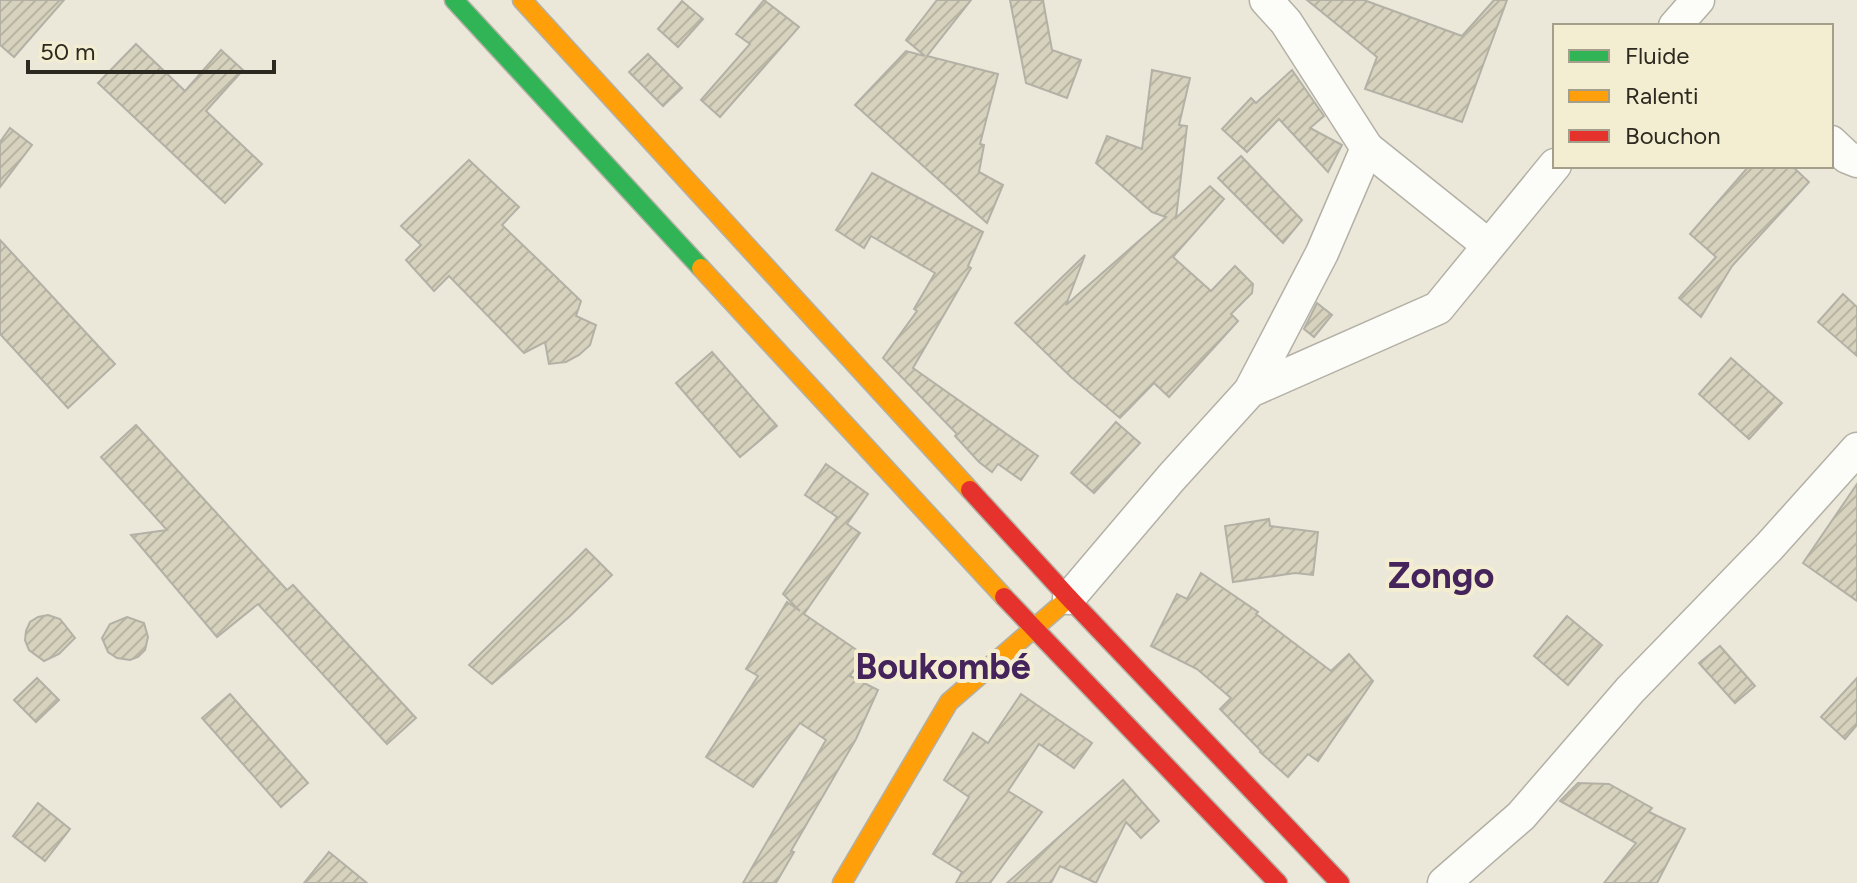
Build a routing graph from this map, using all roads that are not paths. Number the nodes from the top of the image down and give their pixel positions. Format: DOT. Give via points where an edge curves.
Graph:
graph roads {
  1 [pos="454,0"];
  2 [pos="522,0"];
  3 [pos="1266,0"];
  4 [pos="1698,0"];
  5 [pos="1677,24"];
  6 [pos="1833,144"];
  7 [pos="1367,148"];
  8 [pos="1857,161"];
  9 [pos="1553,167"];
  10 [pos="1488,245"];
  11 [pos="1250,391"];
  12 [pos="1857,449"];
  13 [pos="1069,598"];
  14 [pos="1033,629"];
  15 [pos="842,883"];
  16 [pos="1278,883"];
  17 [pos="1340,883"];
  18 [pos="1444,883"];
  1 -- 14 [label="main road"];
  2 -- 13 [label="main road"];
  3 -- 7 [label="street" via="1286,22"];
  4 -- 5 [label="street"];
  6 -- 8 [label="street"];
  7 -- 10 [label="street"];
  7 -- 11 [label="street" via="1322,253"];
  9 -- 10 [label="street"];
  10 -- 11 [label="street" via="1438,308"];
  11 -- 13 [label="street"];
  12 -- 18 [label="street" via="1630,690 1521,816"];
  13 -- 14 [label="main road"];
  13 -- 17 [label="main road"];
  14 -- 15 [label="main road" via="949,702"];
  14 -- 16 [label="main road"];
}
